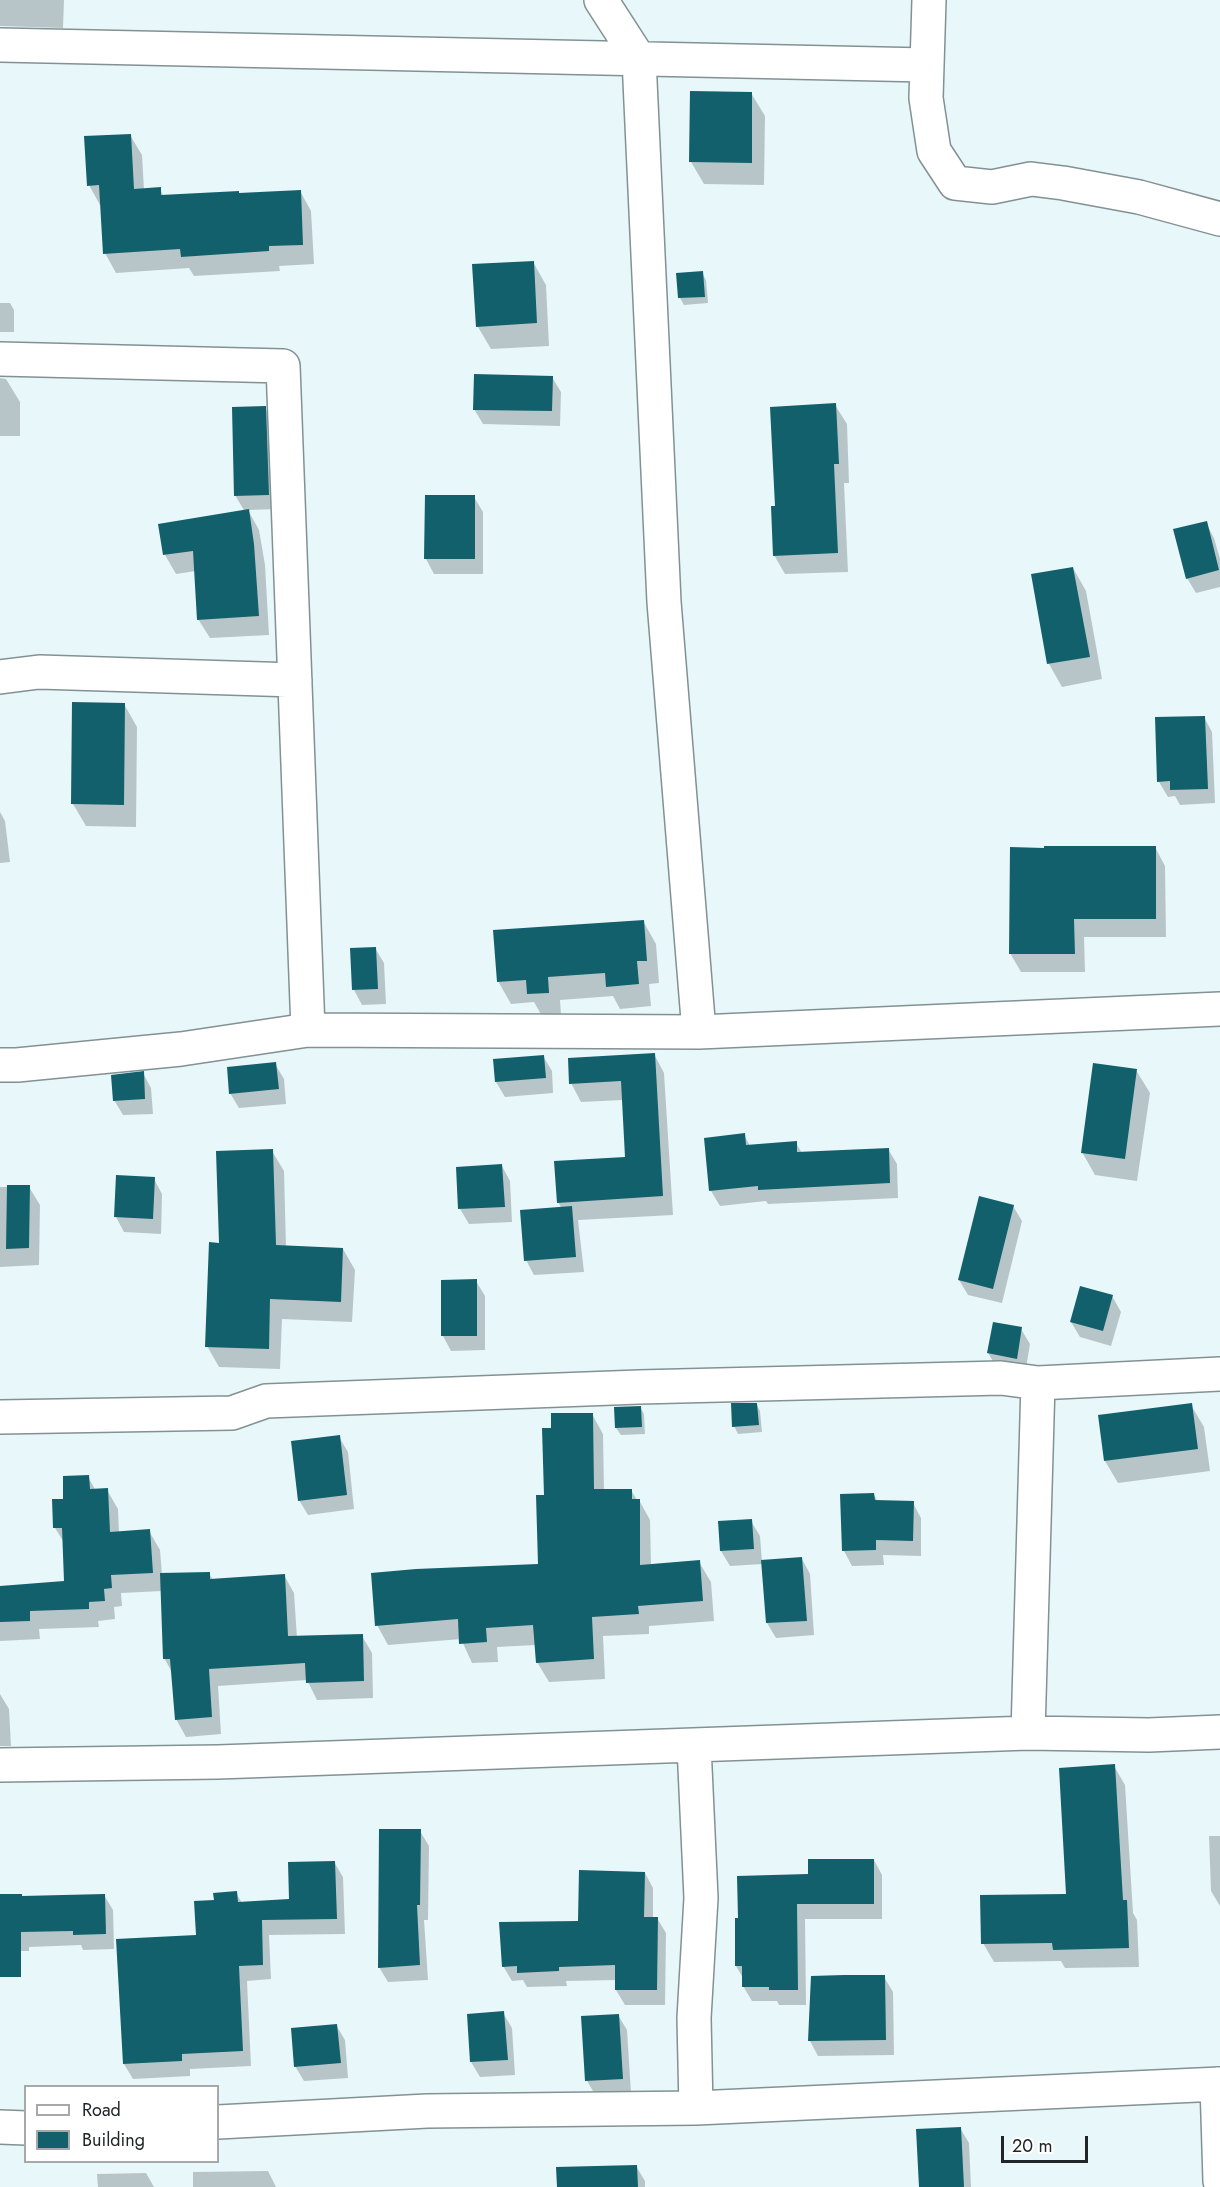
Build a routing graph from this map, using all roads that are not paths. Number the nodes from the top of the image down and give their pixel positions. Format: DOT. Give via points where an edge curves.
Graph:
graph roads {
  1 [pos="601,0"];
  2 [pos="929,0"];
  3 [pos="0,45"];
  4 [pos="639,59"];
  5 [pos="927,65"];
  6 [pos="1220,219"];
  7 [pos="0,359"];
  8 [pos="0,677"];
  9 [pos="295,680"];
  10 [pos="1220,1009"];
  11 [pos="308,1030"];
  12 [pos="699,1032"];
  13 [pos="0,1065"];
  14 [pos="1220,1374"];
  15 [pos="1038,1383"];
  16 [pos="0,1417"];
  17 [pos="1220,1732"];
  18 [pos="1028,1733"];
  19 [pos="694,1746"];
  20 [pos="0,1765"];
  21 [pos="1219,2084"];
  22 [pos="696,2108"];
  23 [pos="219,2122"];
  24 [pos="0,2127"];
  25 [pos="24,2128"];
  26 [pos="1220,2181"];
  1 -- 4 [label="street"];
  2 -- 5 [label="street"];
  3 -- 4 [label="street"];
  4 -- 5 [label="street"];
  4 -- 12 [label="street" via="664,602"];
  5 -- 6 [label="street" via="934,151 955,183 992,187 1031,179 1064,183 1139,197"];
  7 -- 9 [label="street" via="283,366"];
  8 -- 9 [label="street" via="39,672"];
  9 -- 11 [label="street"];
  10 -- 12 [label="street"];
  11 -- 12 [label="street"];
  11 -- 13 [label="street" via="181,1049"];
  14 -- 15 [label="street"];
  15 -- 16 [label="street" via="1001,1378 615,1388 266,1401 232,1413"];
  15 -- 18 [label="street"];
  17 -- 18 [label="street"];
  18 -- 19 [label="street"];
  19 -- 20 [label="street"];
  19 -- 22 [label="street" via="701,1898 694,2018"];
  21 -- 22 [label="street"];
  21 -- 26 [label="street"];
  22 -- 23 [label="street" via="427,2111"];
  24 -- 25 [label="street"];
}
